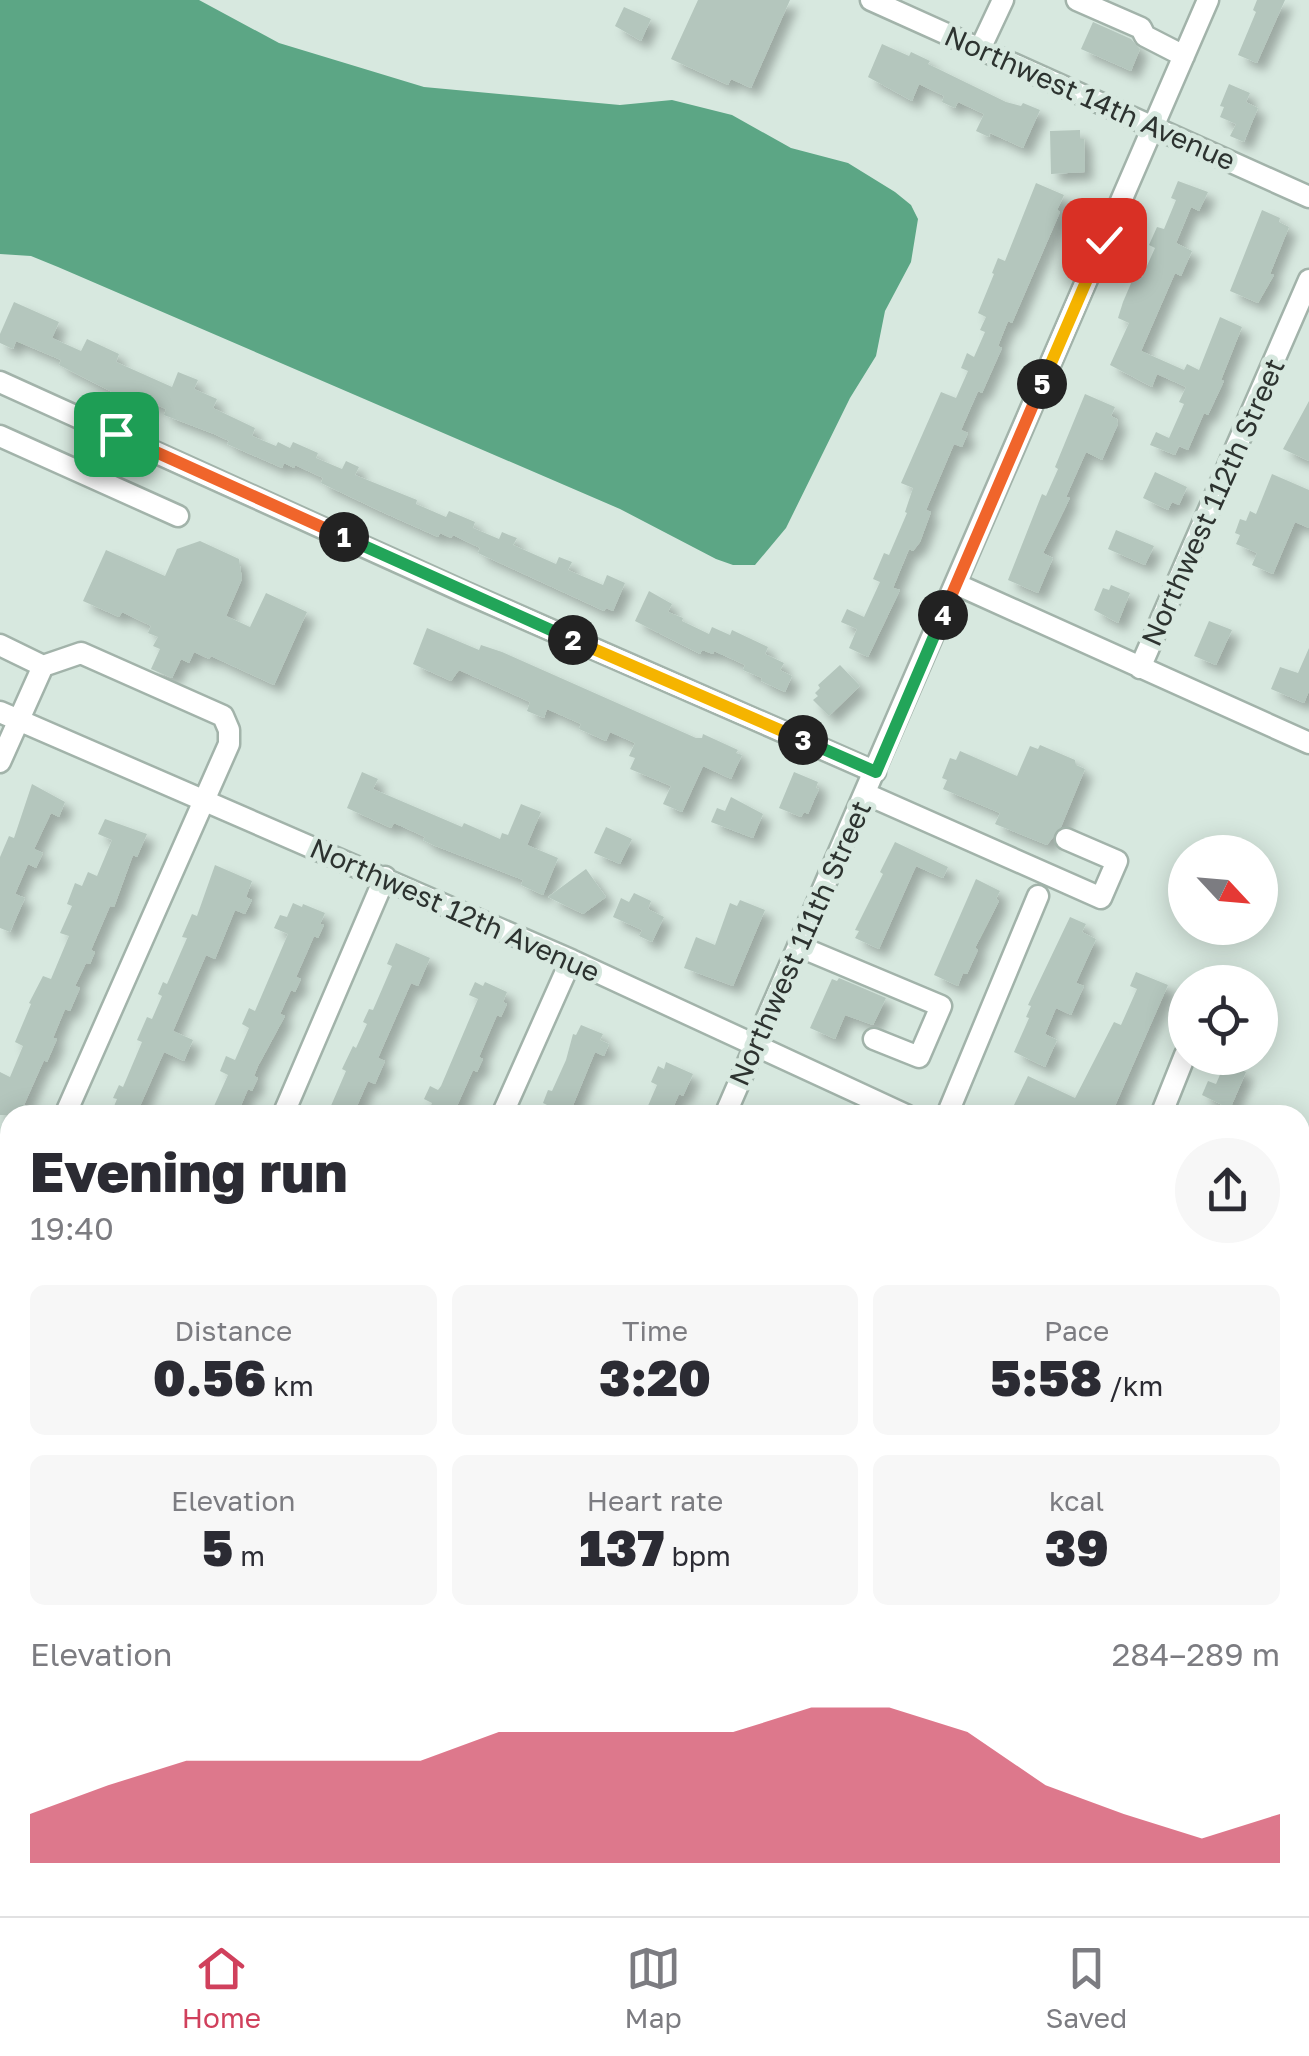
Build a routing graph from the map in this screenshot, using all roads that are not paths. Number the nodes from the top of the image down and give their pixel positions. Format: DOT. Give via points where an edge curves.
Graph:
graph roads {
  1 [pos="871,0"];
  2 [pos="1077,0"];
  3 [pos="1208,0"];
  4 [pos="999,8"];
  5 [pos="980,49"];
  6 [pos="1184,56"];
  7 [pos="1153,126"];
  8 [pos="1309,196"];
  9 [pos="1309,280"];
  10 [pos="0,382"];
  11 [pos="0,436"];
  12 [pos="178,516"];
  13 [pos="956,584"];
  14 [pos="0,645"];
  15 [pos="43,666"];
  16 [pos="1140,668"];
  17 [pos="9,716"];
  18 [pos="1309,743"];
  19 [pos="0,762"];
  20 [pos="876,772"];
  21 [pos="866,794"];
  22 [pos="204,800"];
  23 [pos="1066,840"];
  24 [pos="384,877"];
  25 [pos="1038,896"];
  26 [pos="798,946"];
  27 [pos="571,960"];
  28 [pos="874,1039"];
  29 [pos="754,1046"];
  30 [pos="1177,1075"];
  31 [pos="69,1105"];
  32 [pos="287,1105"];
  33 [pos="506,1105"];
  34 [pos="728,1105"];
  35 [pos="884,1105"];
  36 [pos="951,1105"];
  37 [pos="1164,1105"];
  1 -- 5 [label="street, Northwest 14th Avenue"];
  2 -- 6 [label="street"];
  3 -- 6 [label="street, Northwest 111th Street"];
  4 -- 5 [label="street"];
  5 -- 7 [label="street, Northwest 14th Avenue"];
  6 -- 7 [label="street, Northwest 111th Street"];
  7 -- 8 [label="street, Northwest 14th Avenue"];
  7 -- 13 [label="street, Northwest 111th Street"];
  9 -- 16 [label="street, Northwest 112th Street"];
  10 -- 20 [label="street"];
  11 -- 12 [label="street"];
  13 -- 16 [label="street"];
  13 -- 20 [label="street, Northwest 111th Street"];
  14 -- 15 [label="street"];
  15 -- 17 [label="street"];
  15 -- 22 [label="street" via="82,653 223,716 229,744"];
  16 -- 18 [label="street"];
  17 -- 19 [label="street"];
  17 -- 22 [label="street, Northwest 12th Avenue"];
  20 -- 21 [label="street, Northwest 111th Street"];
  21 -- 23 [label="street" via="1101,898 1117,861"];
  21 -- 26 [label="street, Northwest 111th Street"];
  22 -- 24 [label="street, Northwest 12th Avenue"];
  22 -- 31 [label="street"];
  24 -- 27 [label="street, Northwest 12th Avenue"];
  24 -- 32 [label="street"];
  25 -- 36 [label="street"];
  26 -- 28 [label="street" via="941,1006 919,1057"];
  26 -- 29 [label="street, Northwest 111th Street"];
  27 -- 29 [label="street, Northwest 12th Avenue"];
  27 -- 33 [label="street"];
  29 -- 34 [label="street, Northwest 111th Street"];
  29 -- 35 [label="street, Northwest 12th Avenue"];
  30 -- 37 [label="street"];
}
